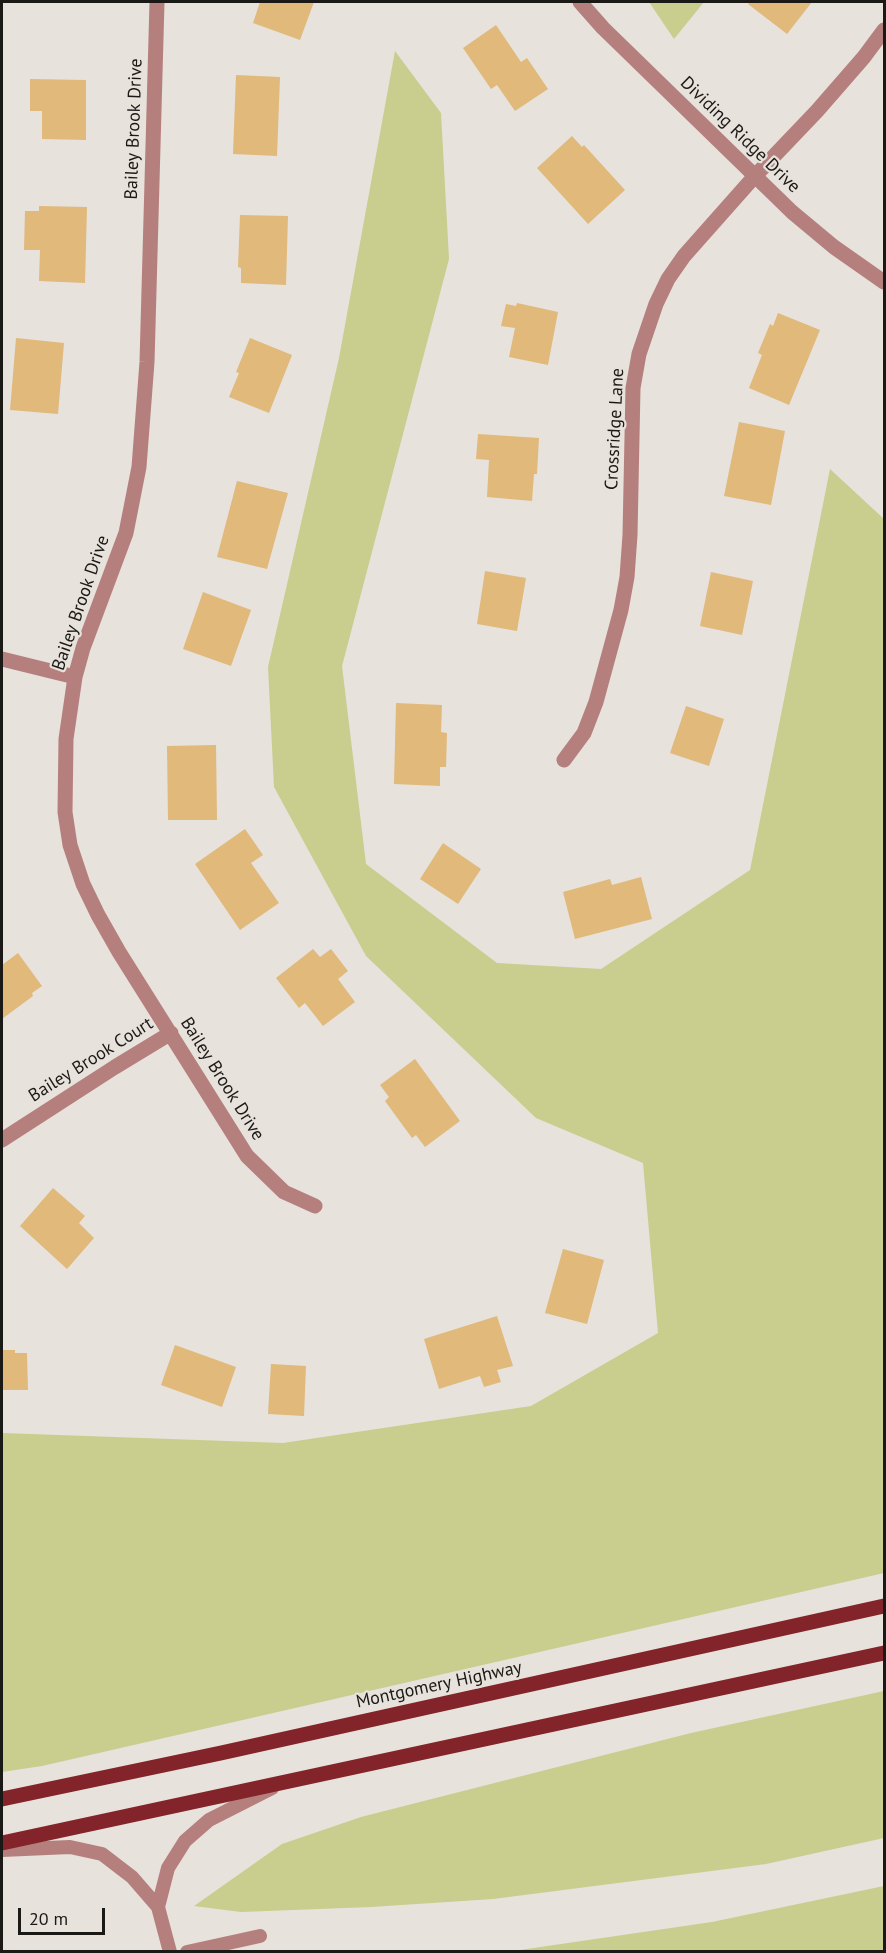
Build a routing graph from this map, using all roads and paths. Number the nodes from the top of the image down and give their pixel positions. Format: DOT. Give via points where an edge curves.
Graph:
graph roads {
  1 [pos="157,2"];
  2 [pos="580,2"];
  3 [pos="885,30"];
  4 [pos="754,177"];
  5 [pos="885,282"];
  6 [pos="2,659"];
  7 [pos="75,677"];
  8 [pos="564,760"];
  9 [pos="171,1033"];
  10 [pos="2,1140"];
  11 [pos="315,1206"];
  12 [pos="885,1606"];
  13 [pos="885,1653"];
  14 [pos="282,1783"];
  15 [pos="2,1798"];
  16 [pos="2,1843"];
  17 [pos="2,1850"];
  18 [pos="159,1907"];
  19 [pos="260,1936"];
  20 [pos="170,1952"];
  21 [pos="187,1952"];
  1 -- 7 [label="street, Bailey Brook Drive" via="147,362 139,467 126,533"];
  2 -- 4 [label="street, Dividing Ridge Drive"];
  3 -- 4 [label="street, Crossridge Lane" via="825,102"];
  4 -- 5 [label="street, Dividing Ridge Drive" via="834,247"];
  4 -- 8 [label="street, Crossridge Lane" via="668,279 639,354 633,388 630,535 621,610 596,702 584,733"];
  6 -- 7 [label="street"];
  7 -- 9 [label="street, Bailey Brook Drive" via="64,777 70,845 98,915"];
  9 -- 10 [label="street, Bailey Brook Court"];
  9 -- 11 [label="street, Bailey Brook Drive" via="247,1156 284,1192"];
  12 -- 15 [label="main road, Montgomery Highway"];
  13 -- 14 [label="main road"];
  14 -- 16 [label="main road"];
  14 -- 18 [label="lane" via="209,1820 185,1841 168,1868"];
  17 -- 18 [label="lane" via="70,1847 102,1854 132,1877"];
  18 -- 20 [label="lane"];
  19 -- 21 [label="lane"];
}
